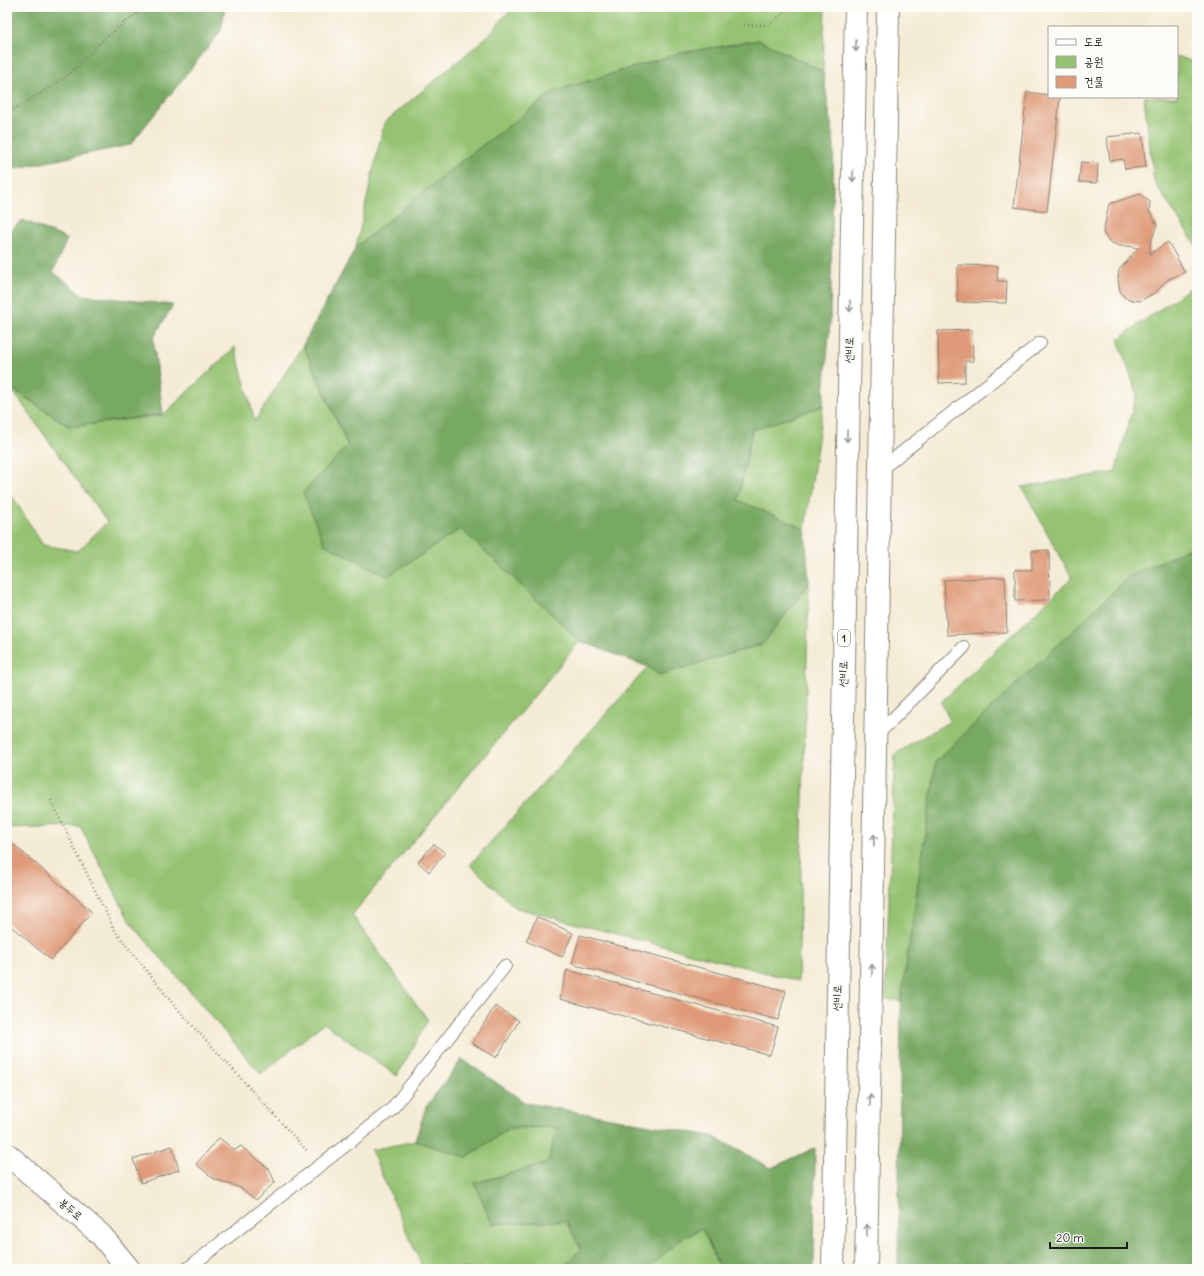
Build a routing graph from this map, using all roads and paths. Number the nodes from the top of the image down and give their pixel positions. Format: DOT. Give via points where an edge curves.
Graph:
graph roads {
  1 [pos="145,7"];
  2 [pos="790,7"];
  3 [pos="856,7"];
  4 [pos="888,7"];
  5 [pos="744,25"];
  6 [pos="7,114"];
  7 [pos="1040,343"];
  8 [pos="880,470"];
  9 [pos="964,647"];
  10 [pos="876,736"];
  11 [pos="51,800"];
  12 [pos="505,966"];
  13 [pos="7,1154"];
  14 [pos="320,1166"];
  15 [pos="129,1269"];
  16 [pos="187,1269"];
  17 [pos="832,1269"];
  18 [pos="866,1269"];
  1 -- 6 [label="path" via="105,38 69,75"];
  2 -- 5 [label="path" via="768,25"];
  3 -- 17 [label="main road, 선비로 / 1, one-way"];
  4 -- 8 [label="main road"];
  7 -- 8 [label="lane"];
  8 -- 10 [label="main road"];
  9 -- 10 [label="lane"];
  18 -- 10 [label="main road, one-way"];
  11 -- 14 [label="path" via="115,931 174,1005"];
  12 -- 14 [label="lane" via="391,1110"];
  13 -- 15 [label="main road, 봉두로" via="101,1234"];
  14 -- 16 [label="lane"];
}
